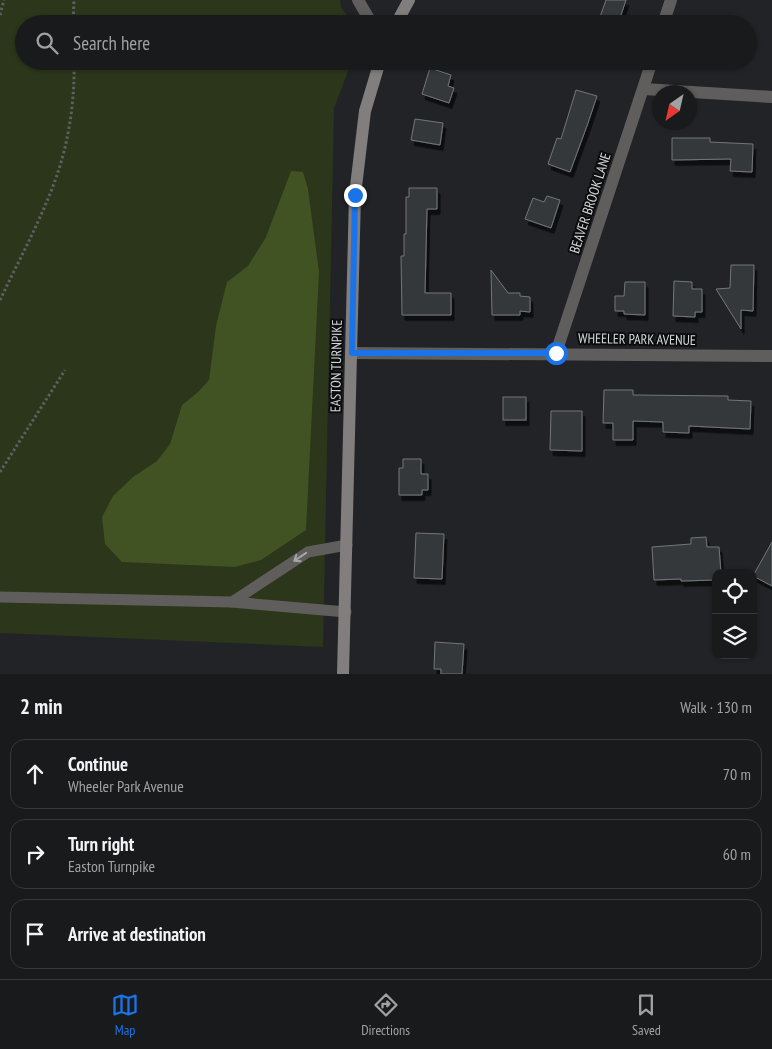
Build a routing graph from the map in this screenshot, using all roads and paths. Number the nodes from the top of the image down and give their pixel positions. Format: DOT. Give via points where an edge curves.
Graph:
graph roads {
  1 [pos="4,0"];
  2 [pos="74,0"];
  3 [pos="358,0"];
  4 [pos="409,0"];
  5 [pos="671,0"];
  6 [pos="0,15"];
  7 [pos="73,15"];
  8 [pos="367,15"];
  9 [pos="401,15"];
  10 [pos="666,15"];
  11 [pos="74,70"];
  12 [pos="377,70"];
  13 [pos="649,70"];
  14 [pos="644,89"];
  15 [pos="772,96"];
  16 [pos="0,300"];
  17 [pos="352,353"];
  18 [pos="556,353"];
  19 [pos="772,356"];
  20 [pos="65,370"];
  21 [pos="0,472"];
  22 [pos="347,545"];
  23 [pos="0,597"];
  24 [pos="232,602"];
  25 [pos="346,612"];
  26 [pos="344,674"];
  1 -- 6 [label="path"];
  2 -- 7 [label="path"];
  3 -- 8 [label="street"];
  4 -- 9 [label="main road"];
  5 -- 10 [label="street"];
  11 -- 16 [label="path" via="68,131 56,178"];
  12 -- 17 [label="main road, EASTON TURNPIKE" via="365,112 355,195"];
  13 -- 14 [label="street, BEAVER BROOK LANE"];
  14 -- 15 [label="street"];
  14 -- 18 [label="street, BEAVER BROOK LANE"];
  17 -- 18 [label="street, WHEELER PARK AVENUE"];
  17 -- 22 [label="main road, EASTON TURNPIKE"];
  18 -- 19 [label="street, WHEELER PARK AVENUE"];
  20 -- 21 [label="path"];
  22 -- 24 [label="lane, one-way" via="308,552"];
  22 -- 25 [label="main road, EASTON TURNPIKE"];
  23 -- 24 [label="lane"];
  24 -- 25 [label="lane"];
  25 -- 26 [label="main road, EASTON TURNPIKE"];
}
